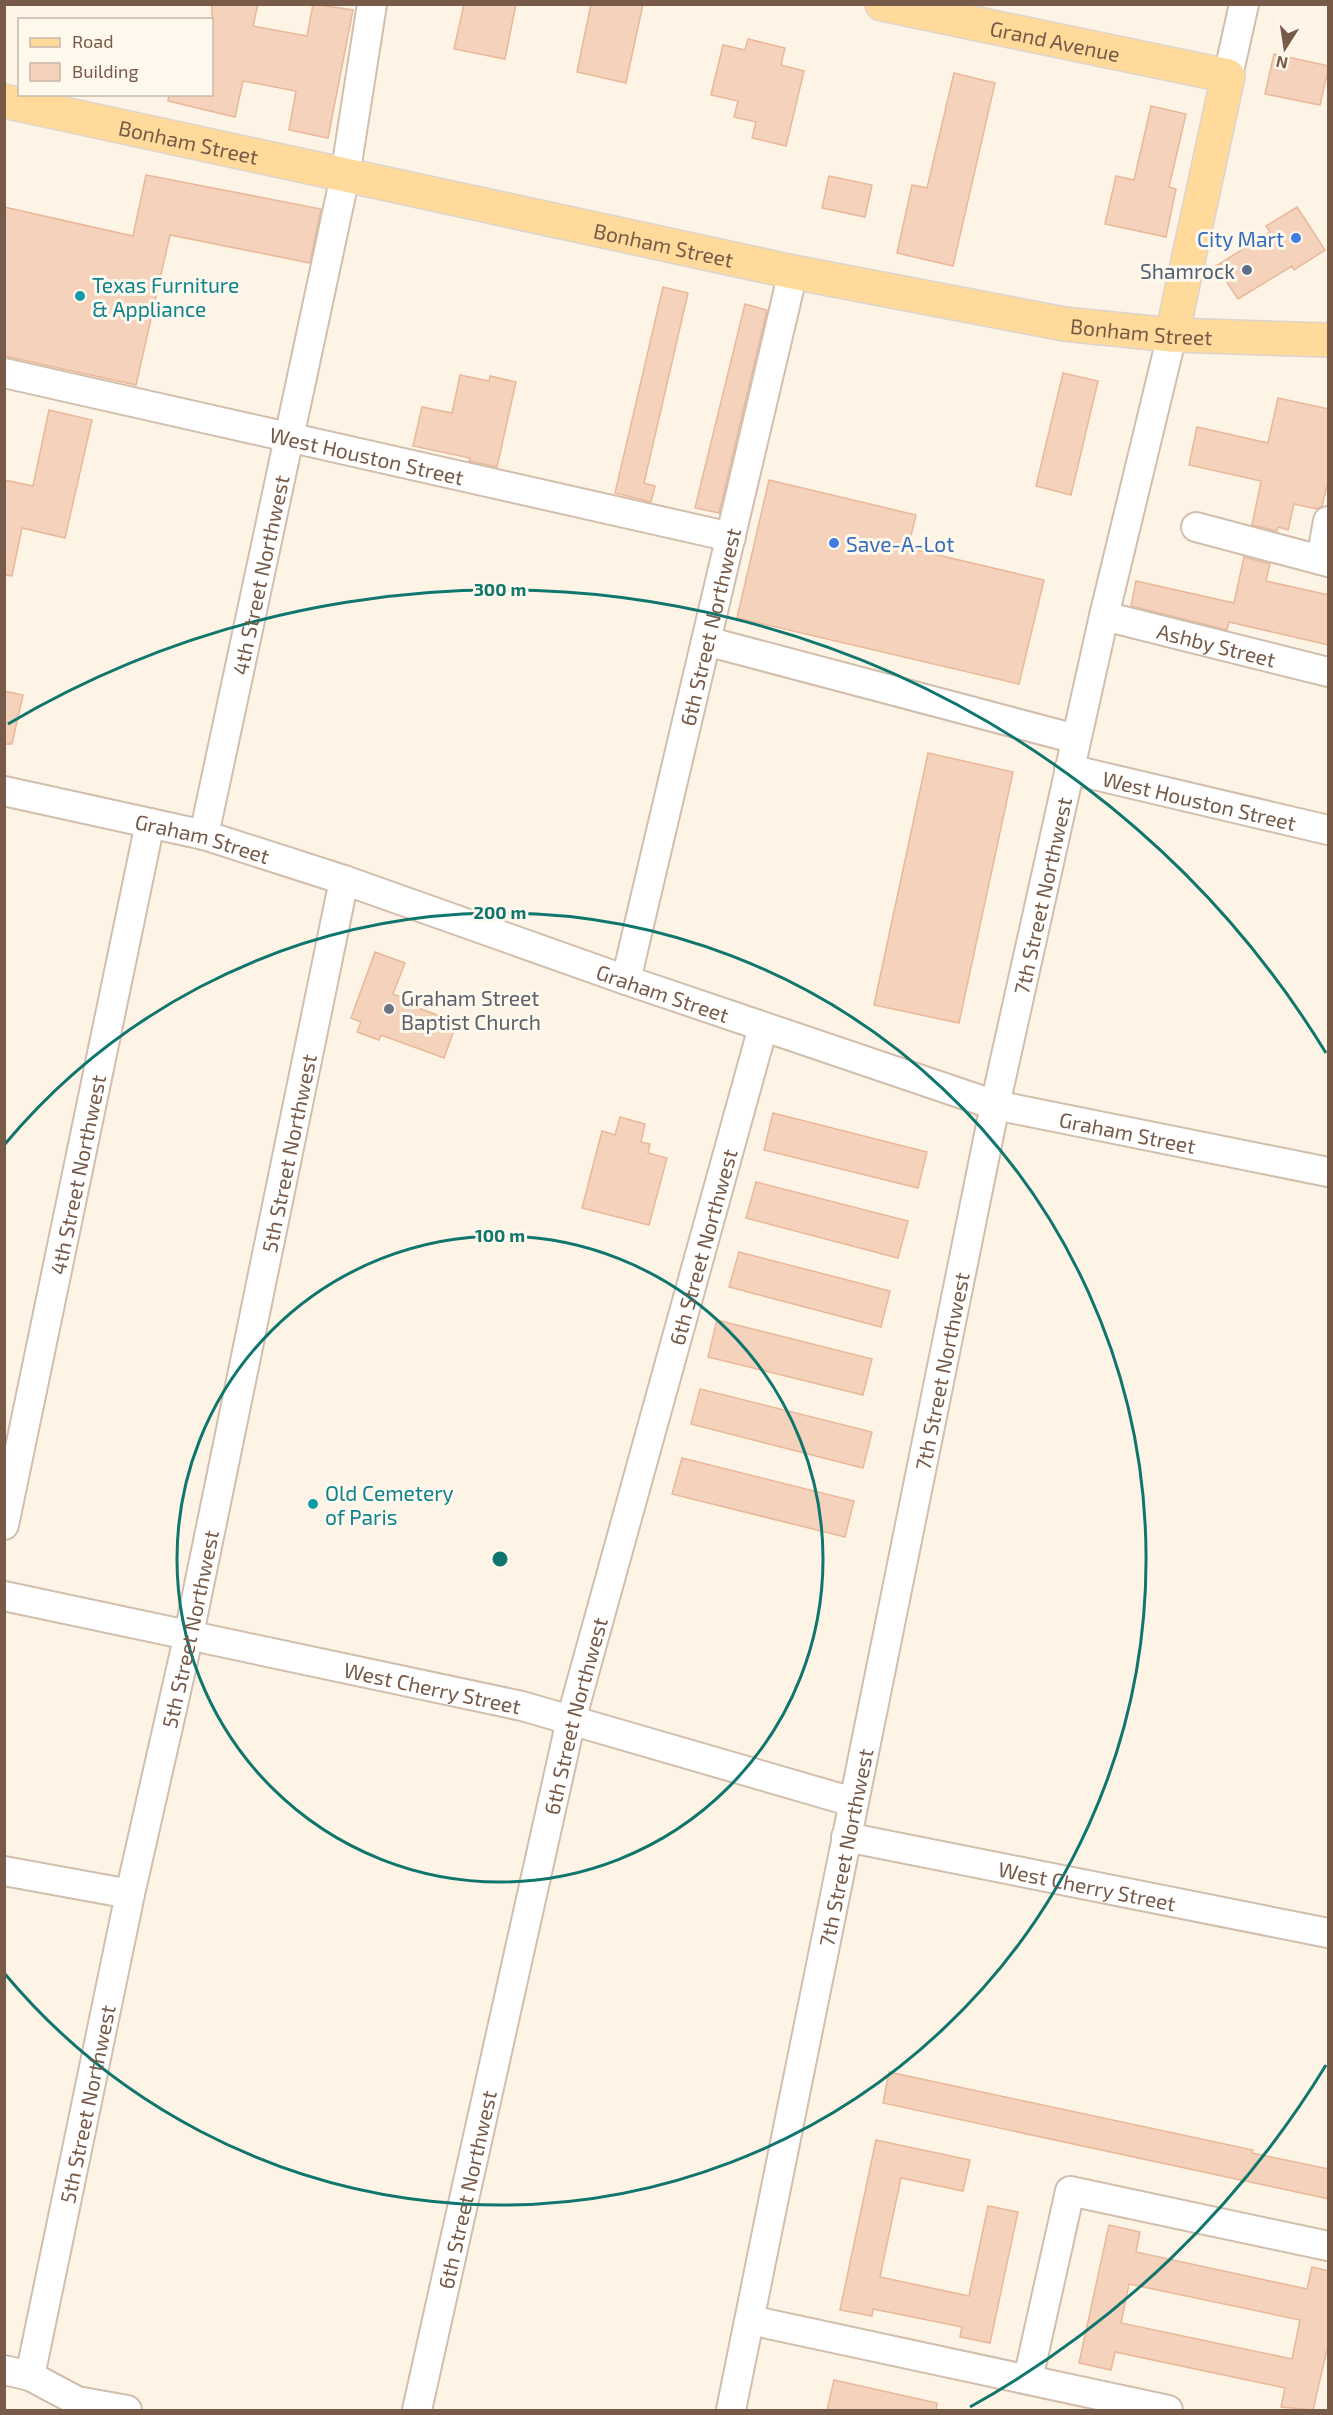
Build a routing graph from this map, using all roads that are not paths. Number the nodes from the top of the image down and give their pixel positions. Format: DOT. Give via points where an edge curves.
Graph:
graph roads {
  1 [pos="372,4"];
  2 [pos="882,4"];
  3 [pos="1244,4"];
  4 [pos="1228,76"];
  5 [pos="4,101"];
  6 [pos="345,176"];
  7 [pos="793,272"];
  8 [pos="1172,335"];
  9 [pos="1329,340"];
  10 [pos="4,373"];
  11 [pos="289,437"];
  12 [pos="1329,521"];
  13 [pos="1196,527"];
  14 [pos="731,537"];
  15 [pos="1325,561"];
  16 [pos="1104,616"];
  17 [pos="706,641"];
  18 [pos="1329,672"];
  19 [pos="1076,739"];
  20 [pos="1069,769"];
  21 [pos="4,791"];
  22 [pos="150,823"];
  23 [pos="1329,830"];
  24 [pos="204,835"];
  25 [pos="344,880"];
  26 [pos="626,980"];
  27 [pos="764,1027"];
  28 [pos="995,1105"];
  29 [pos="1329,1172"];
  30 [pos="4,1525"];
  31 [pos="4,1596"];
  32 [pos="189,1634"];
  33 [pos="571,1720"];
  34 [pos="853,1802"];
  35 [pos="846,1837"];
  36 [pos="4,1871"];
  37 [pos="130,1894"];
  38 [pos="1329,1933"];
  39 [pos="1329,2246"];
  40 [pos="750,2320"];
  41 [pos="17,2373"];
  42 [pos="1028,2379"];
  43 [pos="76,2406"];
  44 [pos="127,2410"];
  45 [pos="417,2410"];
  46 [pos="731,2410"];
  47 [pos="1168,2410"];
  1 -- 6 [label="street, 4th Street Northwest"];
  2 -- 4 [label="main road, Grand Avenue"];
  3 -- 4 [label="street"];
  4 -- 8 [label="main road"];
  5 -- 6 [label="main road, Bonham Street"];
  6 -- 7 [label="main road, Bonham Street"];
  6 -- 11 [label="street, 4th Street Northwest"];
  7 -- 8 [label="main road, Bonham Street" via="1064,324"];
  7 -- 14 [label="street, 6th Street Northwest"];
  8 -- 9 [label="main road, Bonham Street"];
  8 -- 16 [label="street, 7th Street Northwest"];
  10 -- 11 [label="street, West Houston Street"];
  11 -- 14 [label="street, West Houston Street"];
  11 -- 24 [label="street, 4th Street Northwest"];
  12 -- 15 [label="street"];
  13 -- 15 [label="street"];
  14 -- 17 [label="street, 6th Street Northwest"];
  16 -- 18 [label="street, Ashby Street"];
  16 -- 19 [label="street, 7th Street Northwest"];
  17 -- 19 [label="street"];
  17 -- 26 [label="street, 6th Street Northwest"];
  19 -- 20 [label="street, 7th Street Northwest"];
  20 -- 23 [label="street, West Houston Street"];
  20 -- 28 [label="street, 7th Street Northwest"];
  21 -- 22 [label="street, Graham Street"];
  22 -- 24 [label="street, Graham Street"];
  22 -- 30 [label="street, 4th Street Northwest"];
  24 -- 25 [label="street, Graham Street"];
  25 -- 26 [label="street, Graham Street"];
  25 -- 32 [label="street, 5th Street Northwest"];
  26 -- 27 [label="street, Graham Street"];
  27 -- 28 [label="street, Graham Street"];
  27 -- 33 [label="street, 6th Street Northwest"];
  28 -- 29 [label="street, Graham Street"];
  28 -- 34 [label="street, 7th Street Northwest"];
  31 -- 32 [label="street, West Cherry Street"];
  32 -- 33 [label="street, West Cherry Street"];
  32 -- 37 [label="street, 5th Street Northwest"];
  33 -- 34 [label="street, West Cherry Street"];
  33 -- 45 [label="street, 6th Street Northwest"];
  34 -- 35 [label="street, 7th Street Northwest"];
  35 -- 38 [label="street, West Cherry Street"];
  35 -- 40 [label="street, 7th Street Northwest"];
  36 -- 37 [label="street"];
  37 -- 41 [label="street, 5th Street Northwest"];
  39 -- 42 [label="street" via="1070,2191"];
  40 -- 42 [label="street"];
  40 -- 46 [label="street, 7th Street Northwest"];
  41 -- 43 [label="street"];
  42 -- 47 [label="street"];
  43 -- 44 [label="street"];
}
